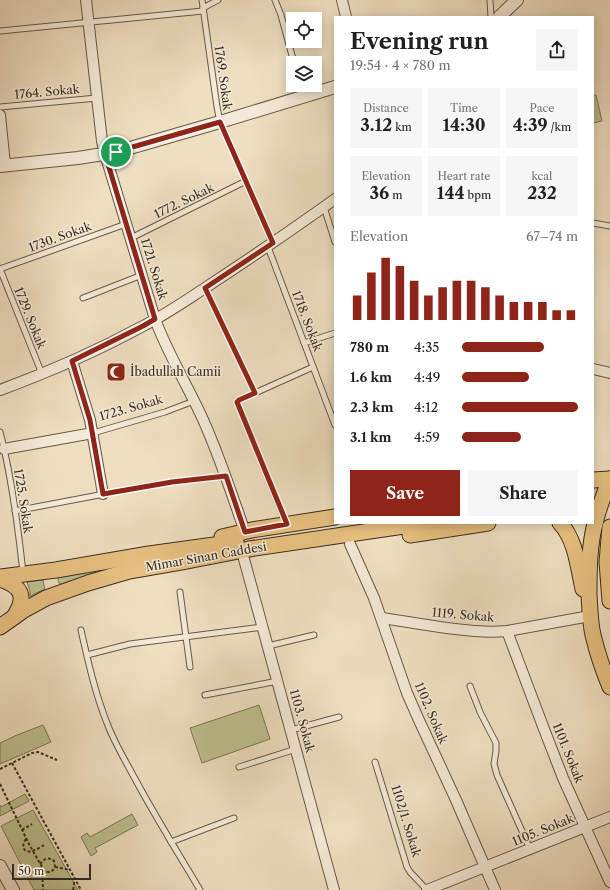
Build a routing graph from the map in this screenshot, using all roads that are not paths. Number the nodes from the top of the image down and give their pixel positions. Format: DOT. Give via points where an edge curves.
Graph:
graph roads {
  1 [pos="86,0"];
  2 [pos="202,0"];
  3 [pos="218,0"];
  4 [pos="275,0"];
  5 [pos="342,0"];
  6 [pos="490,0"];
  7 [pos="517,0"];
  8 [pos="203,9"];
  9 [pos="346,16"];
  10 [pos="491,16"];
  11 [pos="500,16"];
  12 [pos="89,22"];
  13 [pos="0,31"];
  14 [pos="292,56"];
  15 [pos="334,87"];
  16 [pos="322,89"];
  17 [pos="298,92"];
  18 [pos="96,98"];
  19 [pos="0,107"];
  20 [pos="0,115"];
  21 [pos="220,122"];
  22 [pos="105,154"];
  23 [pos="3,166"];
  24 [pos="246,181"];
  25 [pos="334,200"];
  26 [pos="324,207"];
  27 [pos="594,223"];
  28 [pos="126,224"];
  29 [pos="610,226"];
  30 [pos="131,238"];
  31 [pos="334,239"];
  32 [pos="271,245"];
  33 [pos="0,269"];
  34 [pos="142,275"];
  35 [pos="1,277"];
  36 [pos="205,288"];
  37 [pos="83,298"];
  38 [pos="155,319"];
  39 [pos="334,333"];
  40 [pos="304,343"];
  41 [pos="72,361"];
  42 [pos="313,367"];
  43 [pos="594,369"];
  44 [pos="610,373"];
  45 [pos="42,374"];
  46 [pos="0,390"];
  47 [pos="255,393"];
  48 [pos="194,401"];
  49 [pos="334,422"];
  50 [pos="0,432"];
  51 [pos="92,433"];
  52 [pos="3,453"];
  53 [pos="226,476"];
  54 [pos="610,479"];
  55 [pos="594,480"];
  56 [pos="103,494"];
  57 [pos="601,508"];
  58 [pos="15,511"];
  59 [pos="334,517"];
  60 [pos="287,524"];
  61 [pos="355,524"];
  62 [pos="417,524"];
  63 [pos="481,524"];
  64 [pos="561,524"];
  65 [pos="610,527"];
  66 [pos="245,532"];
  67 [pos="350,544"];
  68 [pos="180,556"];
  69 [pos="244,559"];
  70 [pos="56,570"];
  71 [pos="23,574"];
  72 [pos="0,578"];
  73 [pos="18,590"];
  74 [pos="61,592"];
  75 [pos="180,592"];
  76 [pos="610,601"];
  77 [pos="590,616"];
  78 [pos="14,617"];
  79 [pos="382,618"];
  80 [pos="0,627"];
  81 [pos="263,627"];
  82 [pos="81,630"];
  83 [pos="507,631"];
  84 [pos="314,635"];
  85 [pos="186,636"];
  86 [pos="268,646"];
  87 [pos="87,655"];
  88 [pos="190,667"];
  89 [pos="278,681"];
  90 [pos="470,686"];
  91 [pos="610,687"];
  92 [pos="205,695"];
  93 [pos="339,717"];
  94 [pos="291,730"];
  95 [pos="296,749"];
  96 [pos="375,762"];
  97 [pos="239,767"];
  98 [pos="610,817"];
  99 [pos="234,818"];
  100 [pos="585,827"];
  101 [pos="171,842"];
  102 [pos="530,849"];
  103 [pos="0,866"];
  104 [pos="486,867"];
  105 [pos="610,882"];
  106 [pos="13,890"];
  107 [pos="200,890"];
  108 [pos="334,890"];
  109 [pos="427,890"];
  110 [pos="496,890"];
  1 -- 12 [label="street, 1721. Sokak"];
  2 -- 8 [label="lane, 1769. Sokak"];
  3 -- 8 [label="lane"];
  4 -- 14 [label="lane"];
  5 -- 9 [label="street"];
  6 -- 10 [label="lane"];
  7 -- 11 [label="street"];
  8 -- 12 [label="lane"];
  8 -- 21 [label="lane, 1769. Sokak"];
  12 -- 13 [label="lane"];
  12 -- 18 [label="street, 1721. Sokak"];
  15 -- 16 [label="street"];
  17 -- 21 [label="street"];
  18 -- 19 [label="lane, 1764. Sokak"];
  18 -- 22 [label="street, 1721. Sokak"];
  20 -- 23 [label="street"];
  21 -- 22 [label="street"];
  21 -- 24 [label="lane, 1769. Sokak"];
  22 -- 23 [label="street"];
  22 -- 28 [label="street, 1721. Sokak"];
  24 -- 30 [label="lane, 1772. Sokak"];
  24 -- 32 [label="lane, 1769. Sokak"];
  25 -- 26 [label="street"];
  26 -- 31 [label="lane"];
  26 -- 32 [label="street"];
  27 -- 29 [label="lane"];
  28 -- 30 [label="street, 1721. Sokak"];
  28 -- 33 [label="lane, 1730. Sokak"];
  30 -- 34 [label="street, 1721. Sokak"];
  32 -- 36 [label="street"];
  32 -- 40 [label="lane, 1718. Sokak"];
  33 -- 35 [label="lane, 1729. Sokak"];
  34 -- 37 [label="lane"];
  34 -- 38 [label="street, 1721. Sokak"];
  35 -- 45 [label="lane, 1729. Sokak"];
  36 -- 38 [label="street"];
  36 -- 47 [label="lane"];
  38 -- 41 [label="street"];
  38 -- 48 [label="street, 1721. Sokak"];
  39 -- 40 [label="lane"];
  40 -- 42 [label="lane, 1718. Sokak"];
  41 -- 45 [label="street"];
  41 -- 51 [label="street"];
  42 -- 47 [label="lane"];
  42 -- 49 [label="lane, 1718. Sokak"];
  43 -- 44 [label="street"];
  45 -- 46 [label="street"];
  47 -- 60 [label="lane" via="237,402"];
  48 -- 51 [label="lane, 1723. Sokak"];
  48 -- 53 [label="street, 1721. Sokak"];
  50 -- 52 [label="lane, 1725. Sokak"];
  51 -- 52 [label="street, 1723. Sokak"];
  51 -- 56 [label="street"];
  52 -- 58 [label="lane, 1725. Sokak"];
  53 -- 56 [label="lane"];
  53 -- 66 [label="street, 1721. Sokak"];
  54 -- 55 [label="main road"];
  54 -- 57 [label="main road"];
  56 -- 58 [label="lane"];
  57 -- 77 [label="main road" via="592,538"];
  58 -- 71 [label="lane, 1725. Sokak"];
  59 -- 60 [label="main road"];
  60 -- 66 [label="main road"];
  61 -- 68 [label="main road, Mimar Sinan Caddesi"];
  62 -- 68 [label="main road, Mimar Sinan Caddesi" via="249,549"];
  63 -- 67 [label="main road"];
  64 -- 77 [label="main road" via="573,544"];
  65 -- 76 [label="main road" via="607,562"];
  66 -- 68 [label="main road" via="205,542"];
  67 -- 69 [label="main road"];
  67 -- 79 [label="street, 1102. Sokak"];
  68 -- 69 [label="main road"];
  68 -- 70 [label="main road, Mimar Sinan Caddesi"];
  68 -- 74 [label="main road, Mimar Sinan Caddesi"];
  69 -- 81 [label="street, 1103. Sokak"];
  70 -- 71 [label="main road, Mimar Sinan Caddesi"];
  70 -- 74 [label="main road" via="52,585"];
  71 -- 72 [label="main road, Mimar Sinan Caddesi"];
  71 -- 73 [label="main road"];
  72 -- 73 [label="main road"];
  73 -- 78 [label="main road" via="21,604"];
  74 -- 78 [label="main road, Mimar Sinan Caddesi" via="36,603"];
  75 -- 85 [label="lane"];
  77 -- 83 [label="street, 1119. Sokak"];
  77 -- 91 [label="main road" via="592,634"];
  78 -- 80 [label="main road, Mimar Sinan Caddesi"];
  79 -- 83 [label="street, 1119. Sokak" via="480,632"];
  79 -- 104 [label="street, 1102. Sokak" via="407,693"];
  81 -- 85 [label="lane"];
  81 -- 86 [label="street, 1103. Sokak"];
  82 -- 87 [label="lane"];
  83 -- 100 [label="street, 1101. Sokak" via="563,778"];
  84 -- 86 [label="lane"];
  85 -- 87 [label="lane" via="130,644"];
  85 -- 88 [label="lane"];
  86 -- 89 [label="street, 1103. Sokak"];
  87 -- 101 [label="lane" via="107,724"];
  89 -- 92 [label="lane"];
  89 -- 94 [label="street, 1103. Sokak"];
  90 -- 102 [label="lane" via="496,743 494,764 497,775"];
  93 -- 94 [label="lane"];
  94 -- 95 [label="street, 1103. Sokak"];
  95 -- 97 [label="lane"];
  95 -- 108 [label="street, 1103. Sokak"];
  96 -- 109 [label="lane, 1102/1. Sokak" via="407,867"];
  98 -- 100 [label="street, 1105. Sokak"];
  99 -- 101 [label="lane"];
  100 -- 102 [label="street, 1105. Sokak"];
  100 -- 105 [label="street, 1101. Sokak"];
  101 -- 107 [label="lane"];
  102 -- 104 [label="street, 1105. Sokak"];
  103 -- 106 [label="street"];
  104 -- 109 [label="street, 1102/1. Sokak"];
  104 -- 110 [label="street, 1102. Sokak"];
}
